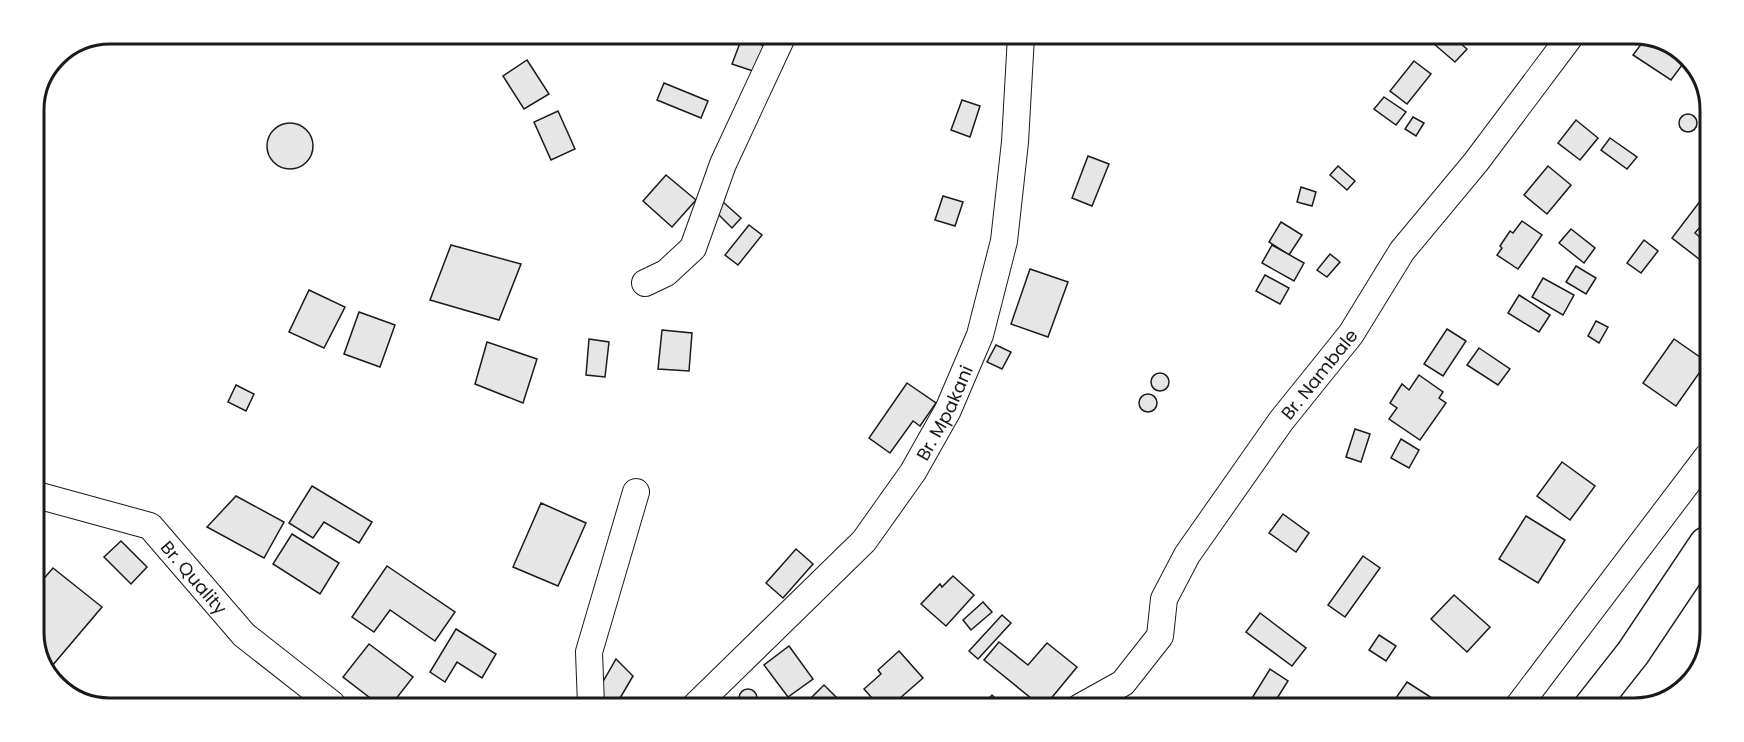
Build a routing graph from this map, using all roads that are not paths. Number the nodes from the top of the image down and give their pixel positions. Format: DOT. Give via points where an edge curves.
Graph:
graph roads {
  1 [pos="779,44"];
  2 [pos="1021,44"];
  3 [pos="1564,44"];
  4 [pos="645,283"];
  5 [pos="1700,466"];
  6 [pos="636,492"];
  7 [pos="44,497"];
  8 [pos="1700,554"];
  9 [pos="324,698"];
  10 [pos="591,698"];
  11 [pos="703,698"];
  12 [pos="1096,698"];
  13 [pos="1524,698"];
  14 [pos="1597,698"];
  1 -- 4 [label="street" via="723,164 693,248 666,273"];
  2 -- 11 [label="street, Br. Mpakani" via="1004,241 980,335 948,410 913,472 864,541"];
  3 -- 12 [label="street, Br. Nambale" via="1476,162 1402,251 1351,334 1281,421 1187,555 1164,599 1161,636 1123,683"];
  5 -- 13 [label="street"];
  6 -- 10 [label="street" via="589,652"];
  7 -- 9 [label="street, Br. Quality" via="150,526 244,635"];
  8 -- 14 [label="highway"];
}
